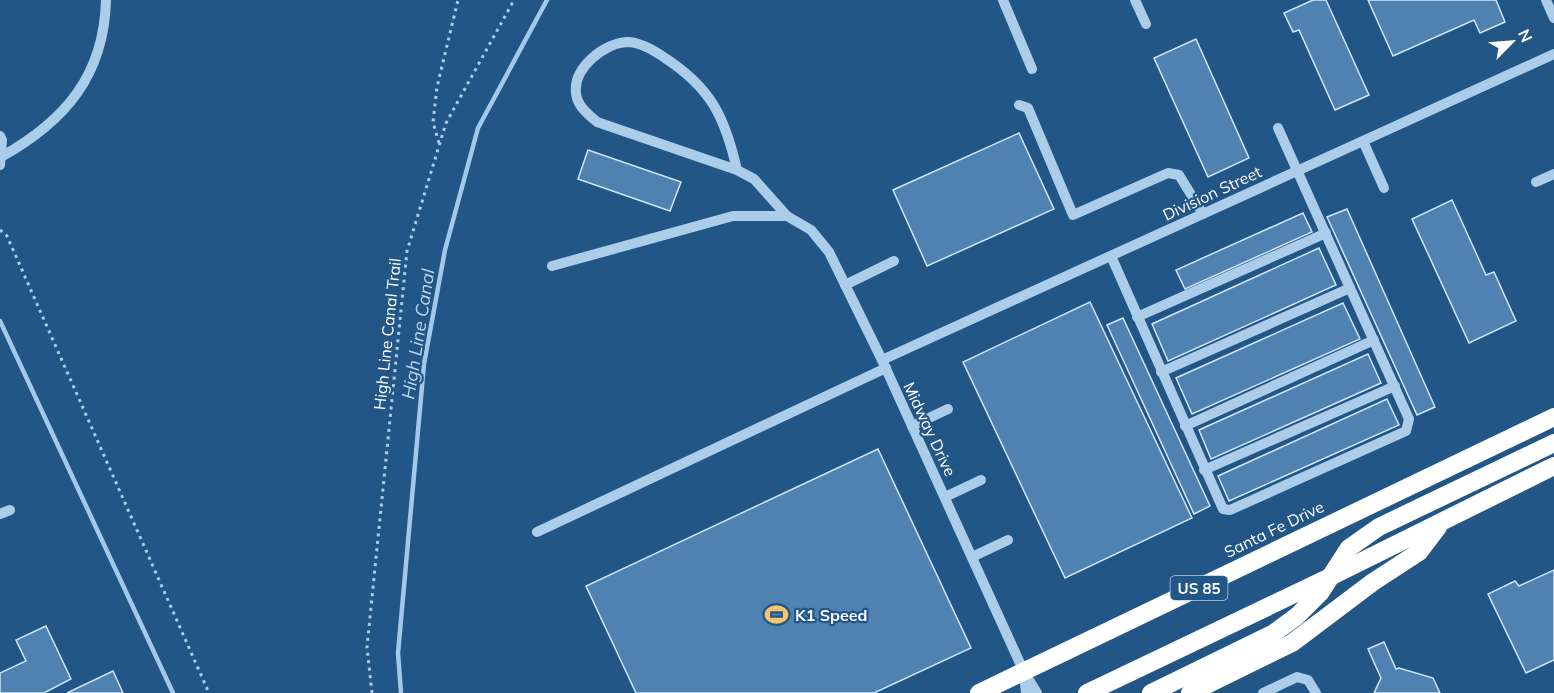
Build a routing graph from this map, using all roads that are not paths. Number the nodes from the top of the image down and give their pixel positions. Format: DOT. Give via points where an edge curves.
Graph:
graph roads {
  1 [pos="106,0"];
  2 [pos="1003,0"];
  3 [pos="1135,0"];
  4 [pos="1546,0"];
  5 [pos="1554,18"];
  6 [pos="1146,24"];
  7 [pos="1554,54"];
  8 [pos="1032,69"];
  9 [pos="1019,105"];
  10 [pos="1278,128"];
  11 [pos="0,136"];
  12 [pos="1363,141"];
  13 [pos="1,161"];
  14 [pos="737,170"];
  15 [pos="1298,171"];
  16 [pos="1554,174"];
  17 [pos="1536,182"];
  18 [pos="1384,188"];
  19 [pos="1203,214"];
  20 [pos="788,216"];
  21 [pos="1326,233"];
  22 [pos="1111,256"];
  23 [pos="894,261"];
  24 [pos="552,266"];
  25 [pos="845,285"];
  26 [pos="1350,288"];
  27 [pos="1137,317"];
  28 [pos="1374,340"];
  29 [pos="884,364"];
  30 [pos="1161,372"];
  31 [pos="1395,386"];
  32 [pos="948,409"];
  33 [pos="1554,417"];
  34 [pos="912,426"];
  35 [pos="1185,426"];
  36 [pos="1554,443"];
  37 [pos="1554,466"];
  38 [pos="1204,470"];
  39 [pos="981,480"];
  40 [pos="945,497"];
  41 [pos="1442,522"];
  42 [pos="537,532"];
  43 [pos="1008,540"];
  44 [pos="972,557"];
  45 [pos="1332,576"];
  46 [pos="1024,672"];
  47 [pos="979,693"];
  48 [pos="1026,693"];
  49 [pos="1037,693"];
  50 [pos="1087,693"];
  51 [pos="1151,693"];
  52 [pos="1190,693"];
  53 [pos="1263,693"];
  54 [pos="1316,693"];
  1 -- 13 [label="street" via="105,27 90,74 65,110"];
  2 -- 8 [label="street"];
  3 -- 6 [label="street"];
  4 -- 5 [label="street"];
  7 -- 12 [label="street, Division Street"];
  9 -- 19 [label="street" via="1028,108 1073,215 1168,173 1179,175"];
  10 -- 15 [label="street"];
  11 -- 13 [label="street"];
  12 -- 15 [label="street, Division Street"];
  12 -- 18 [label="street"];
  14 -- 14 [label="street, Midway Drive" via="729,133 716,105 689,74 655,51 629,42 610,46 592,58 575,92 580,106 597,122"];
  14 -- 20 [label="street, Midway Drive" via="754,179"];
  15 -- 19 [label="street, Division Street"];
  15 -- 21 [label="street"];
  16 -- 17 [label="street"];
  19 -- 22 [label="street, Division Street"];
  20 -- 24 [label="street" via="733,216"];
  20 -- 25 [label="street, Midway Drive" via="811,230 829,252"];
  21 -- 26 [label="street"];
  21 -- 27 [label="street"];
  22 -- 27 [label="street"];
  22 -- 29 [label="street, Division Street"];
  23 -- 25 [label="street"];
  25 -- 29 [label="street, Midway Drive"];
  26 -- 28 [label="street"];
  26 -- 30 [label="street"];
  27 -- 30 [label="street"];
  28 -- 31 [label="street"];
  28 -- 35 [label="street"];
  29 -- 34 [label="street, Midway Drive"];
  29 -- 42 [label="street, Division Street"];
  30 -- 35 [label="street"];
  31 -- 38 [label="street"];
  31 -- 38 [label="street" via="1409,419 1406,430 1230,510 1220,506"];
  32 -- 34 [label="street"];
  33 -- 46 [label="highway, Santa Fe Drive / US 85"];
  34 -- 40 [label="street, Midway Drive"];
  35 -- 38 [label="street"];
  36 -- 45 [label="highway" via="1379,527 1349,548"];
  37 -- 41 [label="highway, US 85"];
  39 -- 40 [label="street"];
  40 -- 44 [label="street, Midway Drive"];
  41 -- 45 [label="highway, US 85"];
  41 -- 52 [label="highway" via="1419,552 1292,643"];
  43 -- 44 [label="street"];
  44 -- 46 [label="street, Midway Drive"];
  45 -- 50 [label="highway, US 85"];
  45 -- 51 [label="highway" via="1297,616 1274,633"];
  46 -- 47 [label="highway, Santa Fe Drive / US 85"];
  46 -- 48 [label="street"];
  46 -- 49 [label="street"];
  53 -- 54 [label="street" via="1297,677 1308,680"];
}
